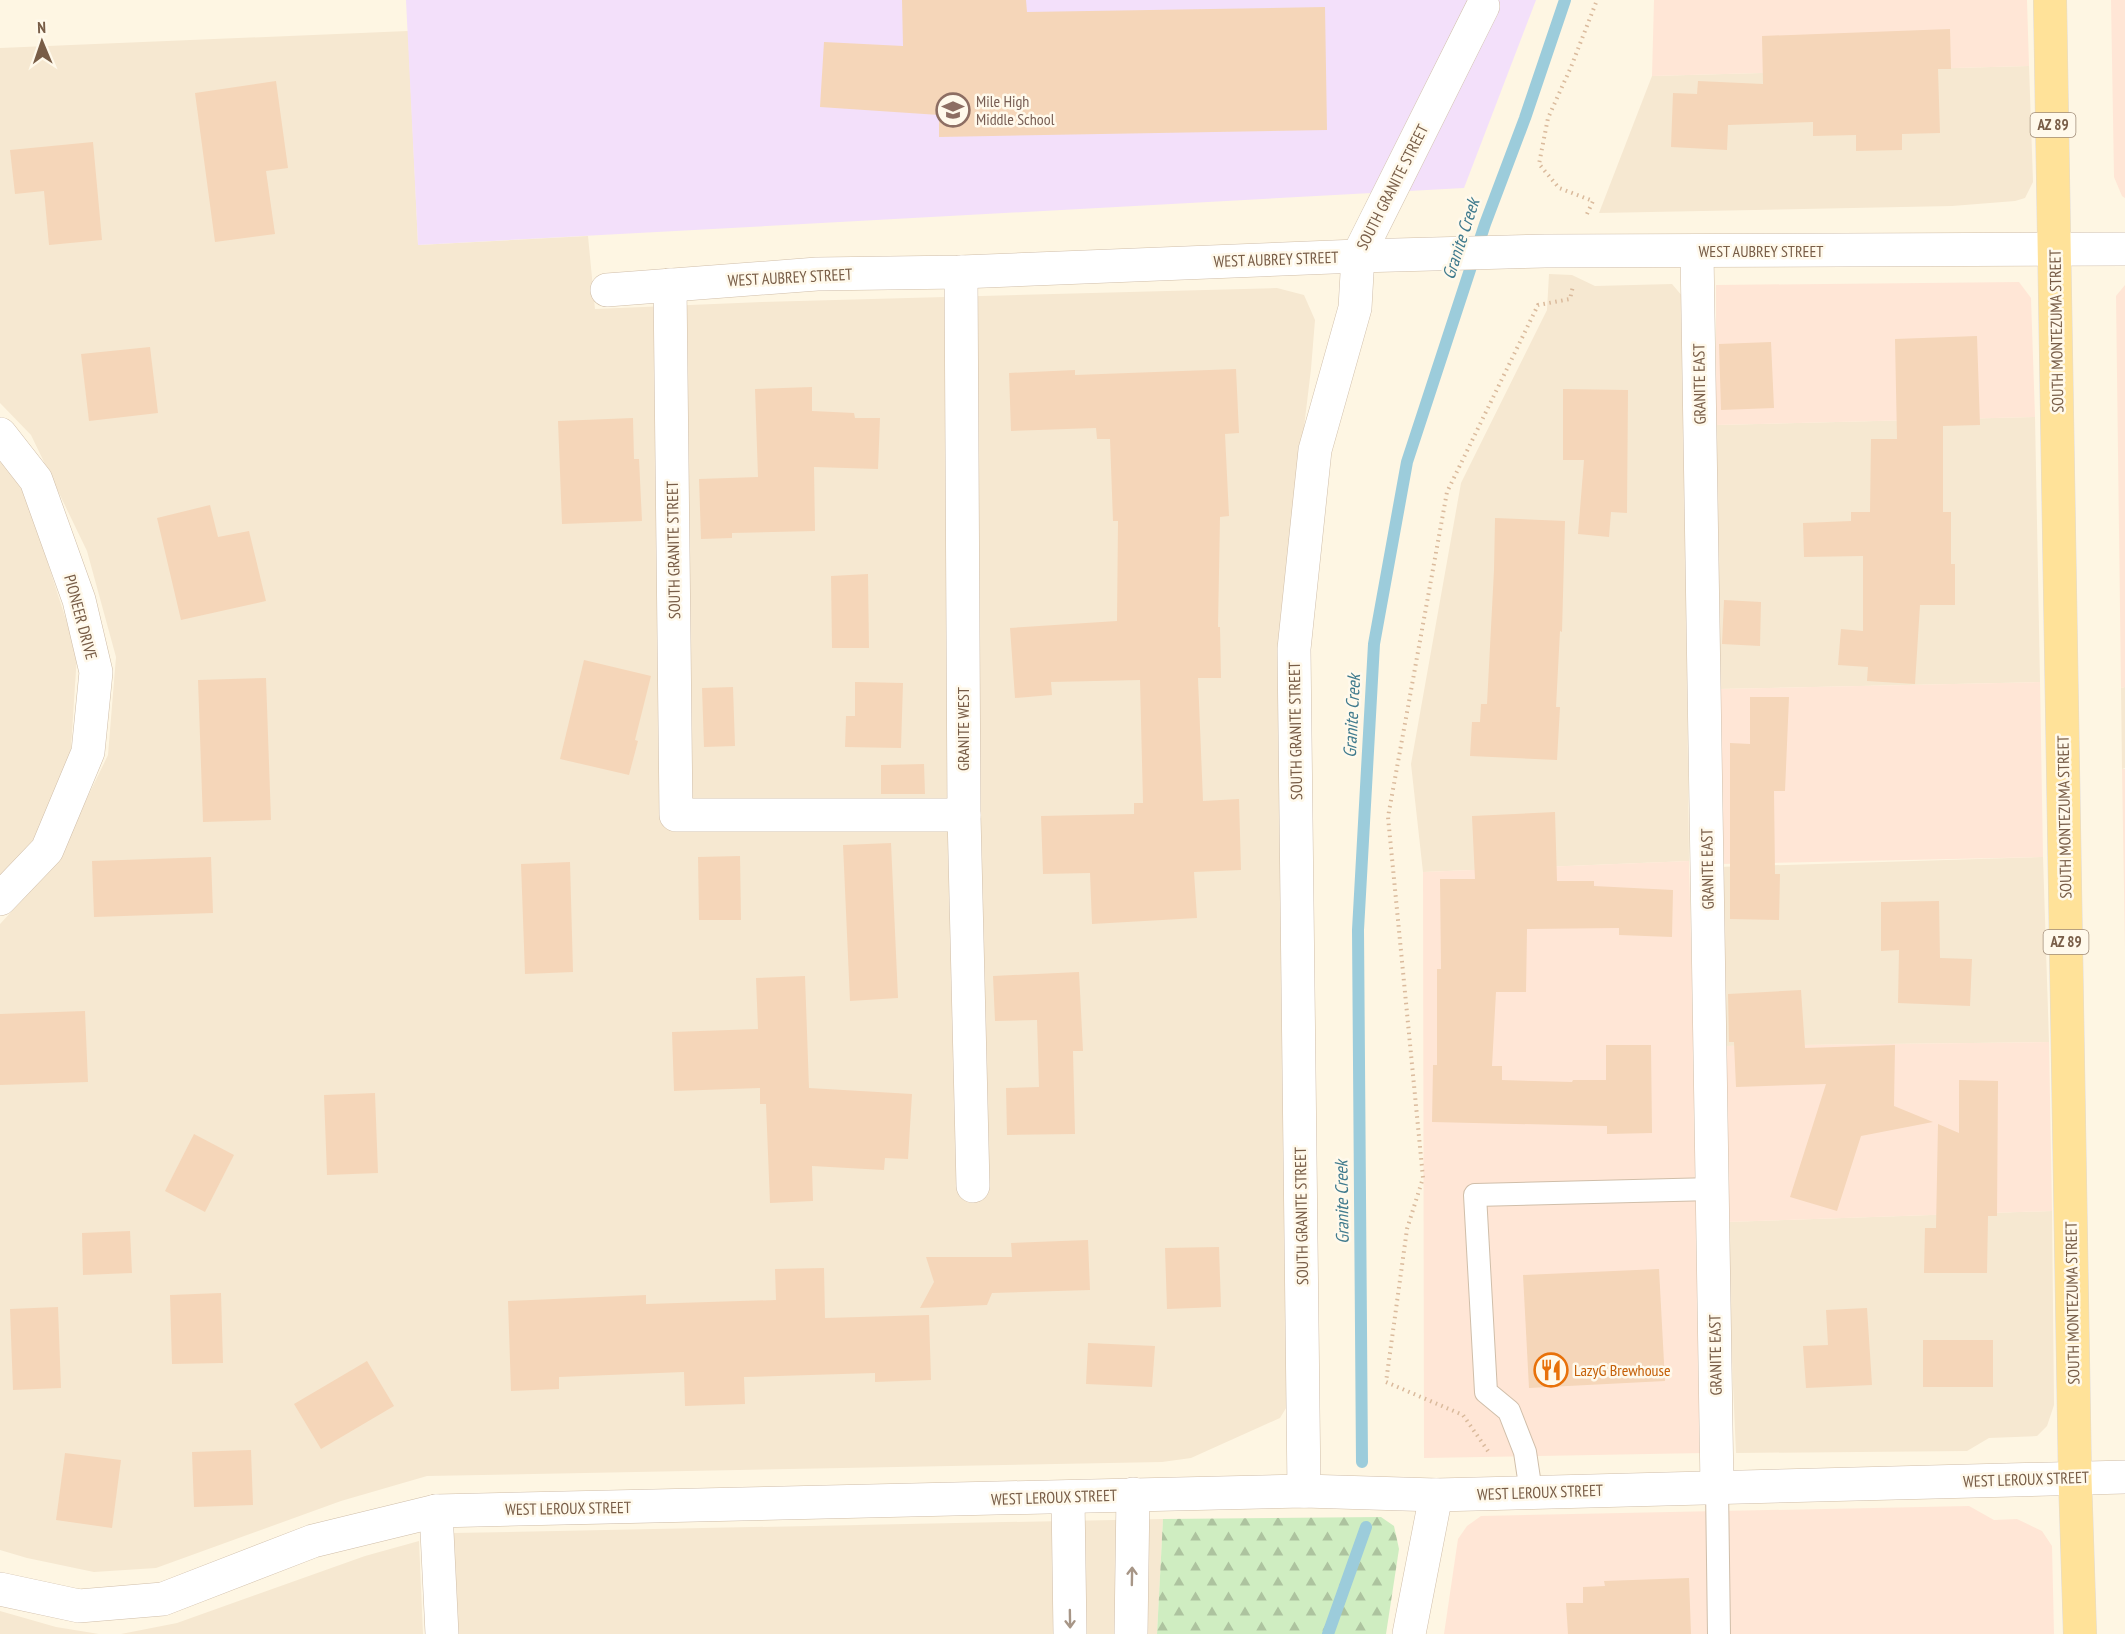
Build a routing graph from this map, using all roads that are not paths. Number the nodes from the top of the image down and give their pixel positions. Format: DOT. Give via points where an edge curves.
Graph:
graph roads {
  1 [pos="2050,0"];
  2 [pos="1483,6"];
  3 [pos="2055,249"];
  4 [pos="2125,249"];
  5 [pos="1697,252"];
  6 [pos="1358,256"];
  7 [pos="961,272"];
  8 [pos="670,285"];
  9 [pos="607,290"];
  10 [pos="0,434"];
  11 [pos="964,815"];
  12 [pos="0,899"];
  13 [pos="973,1186"];
  14 [pos="1713,1189"];
  15 [pos="2125,1477"];
  16 [pos="2075,1478"];
  17 [pos="1717,1487"];
  18 [pos="1304,1491"];
  19 [pos="1525,1493"];
  20 [pos="1133,1494"];
  21 [pos="1436,1495"];
  22 [pos="1068,1497"];
  23 [pos="436,1511"];
  24 [pos="0,1589"];
  25 [pos="442,1634"];
  26 [pos="1070,1634"];
  27 [pos="1131,1634"];
  28 [pos="1408,1634"];
  29 [pos="1719,1634"];
  30 [pos="2080,1634"];
  1 -- 3 [label="main road, SOUTH MONTEZUMA STREET / AZ 89"];
  2 -- 6 [label="street, SOUTH GRANITE STREET"];
  3 -- 4 [label="street, WEST AUBREY STREET"];
  3 -- 5 [label="street, WEST AUBREY STREET"];
  3 -- 16 [label="main road, SOUTH MONTEZUMA STREET / AZ 89"];
  5 -- 6 [label="street, WEST AUBREY STREET"];
  5 -- 14 [label="street, GRANITE EAST"];
  6 -- 7 [label="street, WEST AUBREY STREET"];
  6 -- 18 [label="street, SOUTH GRANITE STREET" via="1355,308 1315,450 1294,649"];
  7 -- 8 [label="street, WEST AUBREY STREET" via="817,274"];
  7 -- 11 [label="street, GRANITE WEST"];
  8 -- 9 [label="street, WEST AUBREY STREET"];
  8 -- 11 [label="street, SOUTH GRANITE STREET" via="676,815"];
  10 -- 12 [label="street, PIONEER DRIVE" via="36,480 79,600 96,672 88,752 47,850"];
  11 -- 13 [label="street, GRANITE WEST"];
  14 -- 17 [label="street, GRANITE EAST"];
  14 -- 19 [label="lane" via="1475,1196 1485,1392 1509,1411 1525,1452"];
  15 -- 16 [label="street, WEST LEROUX STREET"];
  16 -- 17 [label="street, WEST LEROUX STREET"];
  16 -- 30 [label="main road, SOUTH MONTEZUMA STREET / AZ 89"];
  17 -- 19 [label="street, WEST LEROUX STREET"];
  17 -- 29 [label="lane"];
  18 -- 20 [label="street, WEST LEROUX STREET"];
  18 -- 21 [label="street, WEST LEROUX STREET"];
  19 -- 21 [label="street, WEST LEROUX STREET"];
  20 -- 22 [label="street, WEST LEROUX STREET"];
  27 -- 20 [label="street, one-way"];
  21 -- 28 [label="street"];
  22 -- 23 [label="street, WEST LEROUX STREET"];
  22 -- 26 [label="street, one-way"];
  23 -- 24 [label="street, WEST LEROUX STREET" via="313,1541 163,1599 79,1606"];
  23 -- 25 [label="street"];
}
